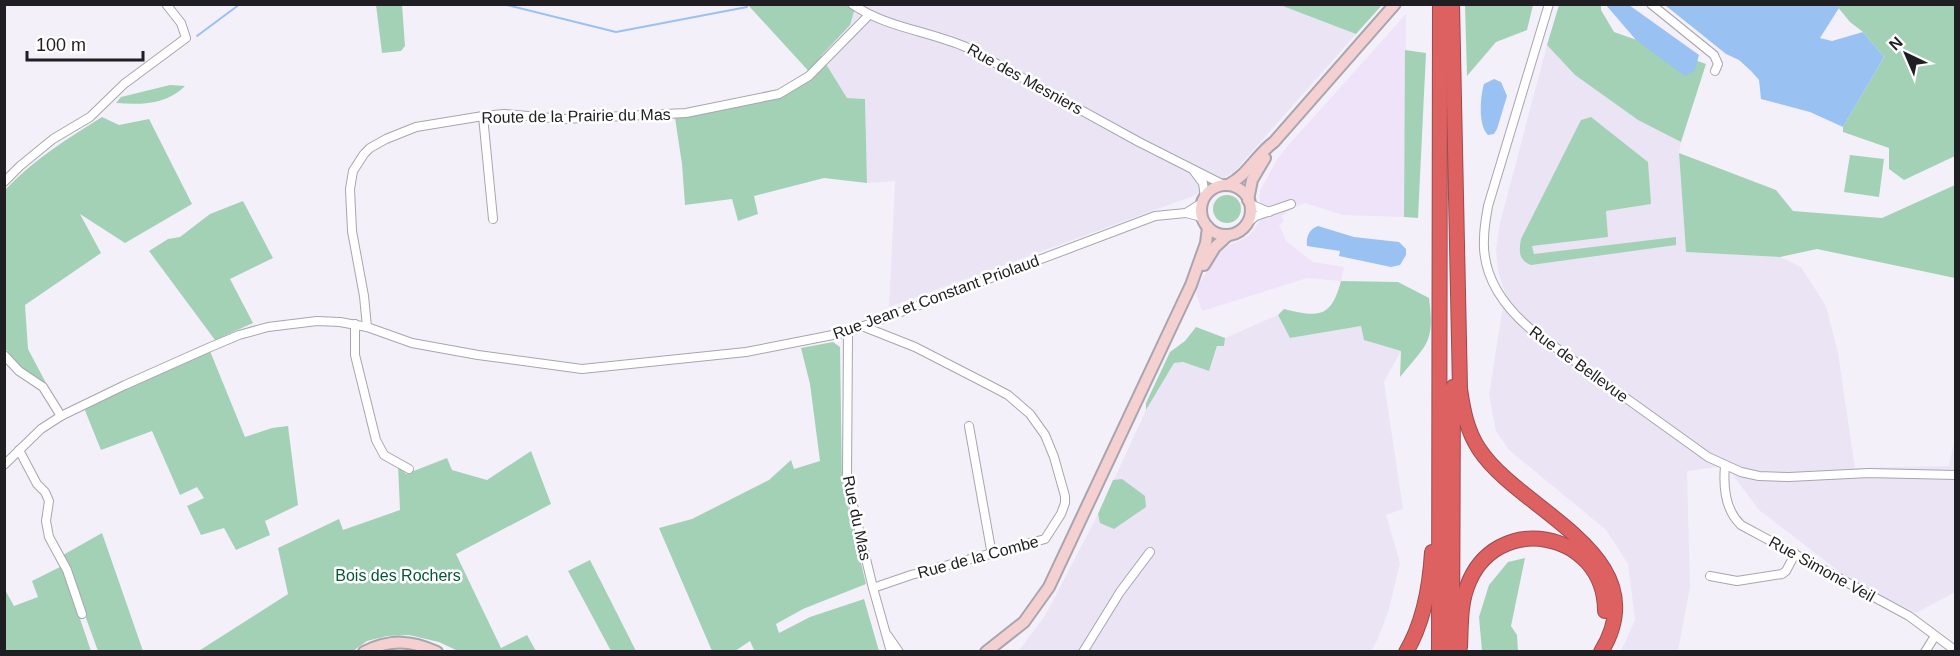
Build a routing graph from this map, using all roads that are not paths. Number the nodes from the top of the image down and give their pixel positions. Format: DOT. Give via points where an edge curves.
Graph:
graph roads {
  1 [pos="166,4"];
  2 [pos="852,4"];
  3 [pos="1395,4"];
  4 [pos="1440,4"];
  5 [pos="1452,4"];
  6 [pos="1550,4"];
  7 [pos="1651,4"];
  8 [pos="869,15"];
  9 [pos="1715,71"];
  10 [pos="1453,112"];
  11 [pos="483,116"];
  12 [pos="1274,142"];
  13 [pos="1191,167"];
  14 [pos="4,182"];
  15 [pos="1226,185"];
  16 [pos="1203,200"];
  17 [pos="1249,202"];
  18 [pos="1292,204"];
  19 [pos="1186,213"];
  20 [pos="1270,213"];
  21 [pos="493,219"];
  22 [pos="1206,224"];
  23 [pos="1246,224"];
  24 [pos="1228,235"];
  25 [pos="1191,285"];
  26 [pos="355,324"];
  27 [pos="862,326"];
  28 [pos="367,327"];
  29 [pos="848,332"];
  30 [pos="4,355"];
  31 [pos="1441,391"];
  32 [pos="61,416"];
  33 [pos="969,426"];
  34 [pos="19,450"];
  35 [pos="4,465"];
  36 [pos="1725,466"];
  37 [pos="409,469"];
  38 [pos="1956,475"];
  39 [pos="1150,552"];
  40 [pos="1795,554"];
  41 [pos="992,555"];
  42 [pos="1710,576"];
  43 [pos="873,588"];
  44 [pos="82,614"];
  45 [pos="884,629"];
  46 [pos="1935,636"];
  47 [pos="990,648"];
  48 [pos="364,651"];
  49 [pos="377,651"];
  50 [pos="424,651"];
  51 [pos="436,651"];
  52 [pos="891,651"];
  53 [pos="899,651"];
  54 [pos="977,651"];
  55 [pos="1083,651"];
  56 [pos="1406,651"];
  57 [pos="1439,651"];
  58 [pos="1452,651"];
  59 [pos="1460,651"];
  60 [pos="1590,651"];
  61 [pos="1601,651"];
  62 [pos="1925,651"];
  63 [pos="1956,651"];
  1 -- 14 [label="street" via="181,23 186,38 124,84 90,117 53,139"];
  2 -- 8 [label="street, Rue des Mesniers"];
  3 -- 12 [label="street"];
  4 -- 31 [label="highway"];
  5 -- 10 [label="highway"];
  6 -- 36 [label="street, Rue de Bellevue" via="1488,206 1484,240 1490,275 1510,310 1534,332"];
  7 -- 9 [label="street" via="1714,55 1718,64"];
  8 -- 11 [label="street, Route de la Prairie du Mas" via="809,76 779,94 686,114 563,119"];
  8 -- 13 [label="street, Rue des Mesniers" via="968,48"];
  10 -- 58 [label="highway"];
  10 -- 61 [label="highway" via="1460,389 1468,427 1495,469 1578,538 1602,566 1614,592 1615,609 1612,629"];
  11 -- 21 [label="street"];
  11 -- 28 [label="street, Route de la Prairie du Mas" via="403,131 370,148 359,160 351,179 350,207"];
  12 -- 15 [label="street" via="1241,177"];
  12 -- 17 [label="street" via="1255,173"];
  13 -- 15 [label="street, Rue des Mesniers"];
  13 -- 16 [label="street" via="1203,183"];
  15 -- 16 [label="street" via="1213,189"];
  15 -- 17 [label="street" via="1236,188"];
  16 -- 19 [label="street, Rue Jean et Constant Priolaud"];
  16 -- 22 [label="street" via="1201,212"];
  17 -- 20 [label="street"];
  17 -- 23 [label="street"];
  18 -- 20 [label="street"];
  19 -- 22 [label="street, Rue Jean et Constant Priolaud" via="1198,216"];
  19 -- 27 [label="street, Rue Jean et Constant Priolaud" via="1155,216"];
  20 -- 23 [label="street" via="1256,216"];
  22 -- 24 [label="street"];
  22 -- 25 [label="street" via="1206,243"];
  23 -- 24 [label="street"];
  24 -- 25 [label="street" via="1215,247"];
  25 -- 47 [label="street" via="1048,588 1024,622"];
  26 -- 28 [label="street, Rue Jean et Constant Priolaud"];
  26 -- 32 [label="street, Rue Jean et Constant Priolaud" via="317,321 257,330 135,380"];
  26 -- 37 [label="street" via="355,356 376,440 384,455"];
  27 -- 29 [label="street, Rue Jean et Constant Priolaud"];
  27 -- 41 [label="street, Rue de la Combe" via="915,347 1008,395 1024,407 1045,435 1065,496 1061,514 1045,539"];
  28 -- 29 [label="street, Rue Jean et Constant Priolaud" via="402,341 582,369 746,352"];
  29 -- 43 [label="street, Rue du Mas" via="847,480"];
  30 -- 32 [label="street" via="43,387"];
  31 -- 56 [label="highway" via="1428,593"];
  31 -- 57 [label="highway"];
  32 -- 34 [label="street, Rue Jean et Constant Priolaud"];
  33 -- 41 [label="street"];
  34 -- 35 [label="street, Rue Jean et Constant Priolaud"];
  34 -- 44 [label="street" via="49,501 46,521 50,537 67,570"];
  36 -- 38 [label="street, Rue de Bellevue" via="1759,476"];
  36 -- 40 [label="street, Rue Simone Veil" via="1727,505 1732,516 1741,525"];
  39 -- 55 [label="street"];
  40 -- 42 [label="street" via="1782,574 1737,581"];
  40 -- 46 [label="street, Rue Simone Veil" via="1910,616"];
  41 -- 43 [label="street, Rue de la Combe"];
  43 -- 45 [label="street, Rue du Mas"];
  45 -- 52 [label="street, Rue du Mas"];
  45 -- 53 [label="street, Rue du Mas"];
  46 -- 62 [label="street"];
  46 -- 63 [label="street, Rue Simone Veil"];
  47 -- 54 [label="street"];
  48 -- 51 [label="street" via="405,641"];
  49 -- 50 [label="street" via="404,647"];
  59 -- 60 [label="highway" via="1462,615 1472,577 1490,554 1502,546 1538,538 1568,546 1582,556 1602,584 1605,616"];
}
